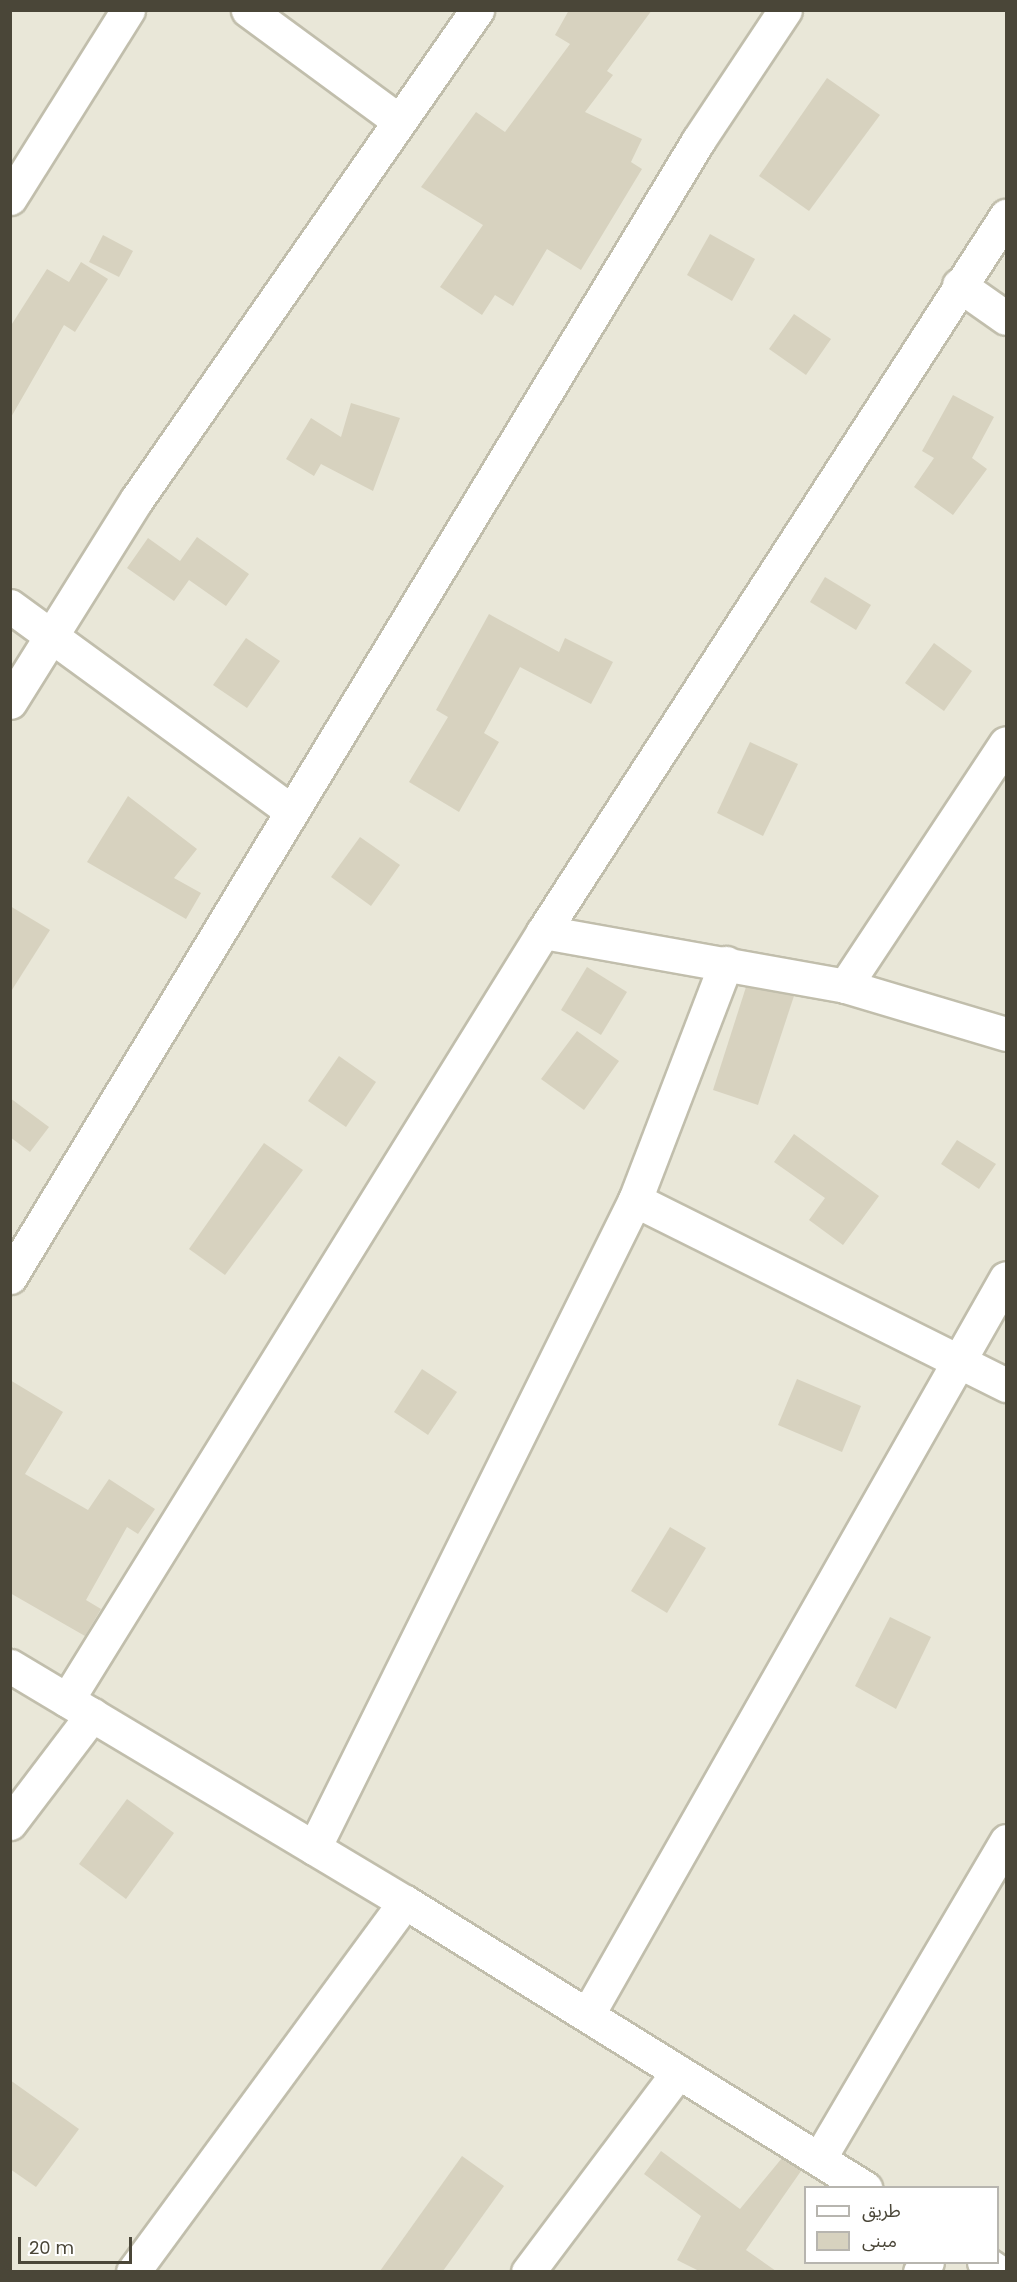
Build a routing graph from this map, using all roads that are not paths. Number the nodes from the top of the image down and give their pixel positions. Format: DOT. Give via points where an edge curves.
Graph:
graph roads {
  1 [pos="128,10"];
  2 [pos="248,10"];
  3 [pos="477,10"];
  4 [pos="785,10"];
  5 [pos="398,120"];
  6 [pos="10,198"];
  7 [pos="1006,216"];
  8 [pos="959,285"];
  9 [pos="1006,318"];
  10 [pos="10,606"];
  11 [pos="51,636"];
  12 [pos="10,702"];
  13 [pos="1006,743"];
  14 [pos="291,811"];
  15 [pos="543,932"];
  16 [pos="726,963"];
  17 [pos="846,986"];
  18 [pos="1006,1034"];
  19 [pos="635,1200"];
  20 [pos="10,1277"];
  21 [pos="1006,1278"];
  22 [pos="959,1361"];
  23 [pos="1006,1385"];
  24 [pos="10,1666"];
  25 [pos="79,1708"];
  26 [pos="10,1822"];
  27 [pos="1006,1841"];
  28 [pos="314,1848"];
  29 [pos="405,1902"];
  30 [pos="588,2014"];
  31 [pos="678,2072"];
  32 [pos="819,2159"];
  33 [pos="863,2186"];
  34 [pos="133,2271"];
  35 [pos="528,2271"];
  1 -- 6 [label="street"];
  2 -- 5 [label="street"];
  3 -- 5 [label="street"];
  4 -- 14 [label="street" via="692,151"];
  5 -- 11 [label="street" via="138,499"];
  7 -- 8 [label="street"];
  8 -- 9 [label="street"];
  8 -- 15 [label="street"];
  10 -- 11 [label="street"];
  11 -- 12 [label="street"];
  11 -- 14 [label="street"];
  13 -- 17 [label="street"];
  14 -- 20 [label="street"];
  15 -- 16 [label="street"];
  15 -- 25 [label="street"];
  16 -- 17 [label="street"];
  16 -- 19 [label="street"];
  17 -- 18 [label="street"];
  19 -- 22 [label="street"];
  19 -- 28 [label="street"];
  21 -- 22 [label="street"];
  22 -- 23 [label="street"];
  22 -- 30 [label="street"];
  24 -- 25 [label="street"];
  25 -- 26 [label="street"];
  25 -- 28 [label="street"];
  27 -- 32 [label="street"];
  28 -- 29 [label="street"];
  29 -- 30 [label="street" via="489,1958"];
  29 -- 34 [label="street"];
  30 -- 31 [label="street"];
  31 -- 32 [label="street"];
  31 -- 35 [label="street"];
  32 -- 33 [label="street"];
}
